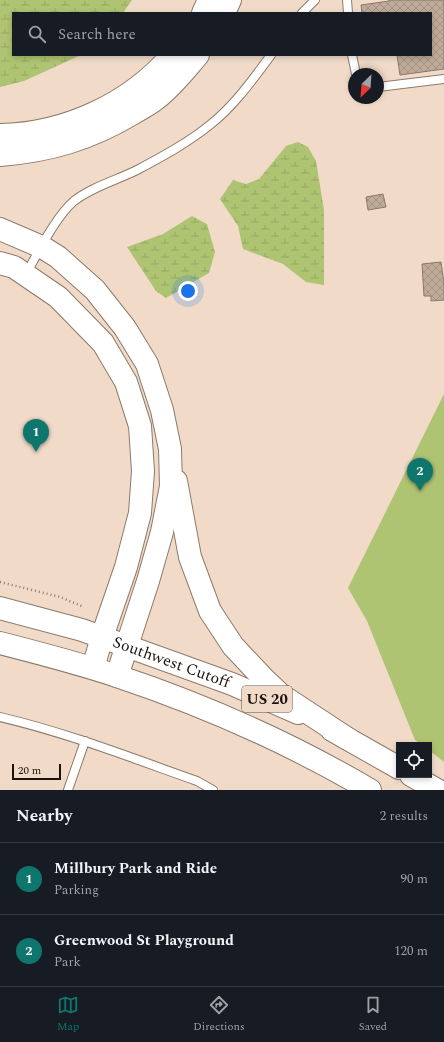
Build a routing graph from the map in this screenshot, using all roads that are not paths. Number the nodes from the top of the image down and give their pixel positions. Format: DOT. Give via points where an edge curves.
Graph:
graph roads {
  1 [pos="209,0"];
  2 [pos="230,0"];
  3 [pos="315,0"];
  4 [pos="347,0"];
  5 [pos="203,12"];
  6 [pos="224,12"];
  7 [pos="303,12"];
  8 [pos="348,12"];
  9 [pos="171,56"];
  10 [pos="197,56"];
  11 [pos="270,56"];
  12 [pos="352,56"];
  13 [pos="355,68"];
  14 [pos="444,79"];
  15 [pos="384,86"];
  16 [pos="0,135"];
  17 [pos="0,155"];
  18 [pos="0,229"];
  19 [pos="42,247"];
  20 [pos="0,263"];
  21 [pos="25,275"];
  22 [pos="170,449"];
  23 [pos="0,608"];
  24 [pos="102,637"];
  25 [pos="0,643"];
  26 [pos="127,646"];
  27 [pos="93,668"];
  28 [pos="118,676"];
  29 [pos="0,718"];
  30 [pos="348,739"];
  31 [pos="85,741"];
  32 [pos="396,766"];
  33 [pos="416,778"];
  34 [pos="68,790"];
  35 [pos="213,790"];
  36 [pos="370,790"];
  37 [pos="437,790"];
  1 -- 5 [label="main road"];
  2 -- 6 [label="main road"];
  3 -- 7 [label="lane"];
  4 -- 8 [label="lane"];
  9 -- 16 [label="main road" via="134,91 77,122 46,130"];
  10 -- 17 [label="main road" via="156,99 110,127 57,146"];
  11 -- 19 [label="lane" via="245,89 212,123 176,149 74,201 64,211"];
  12 -- 13 [label="lane"];
  14 -- 15 [label="lane"];
  18 -- 19 [label="main road"];
  19 -- 21 [label="lane"];
  19 -- 22 [label="main road" via="58,257 95,290 125,328 147,364 162,410"];
  20 -- 21 [label="main road" via="14,267"];
  21 -- 24 [label="main road" via="58,297 103,343 126,382 140,426 143,471 140,513 126,567"];
  22 -- 26 [label="main road" via="171,486 162,532"];
  22 -- 30 [label="main road" via="190,557 210,610 234,646 281,695"];
  23 -- 24 [label="main road, Southwest Cutoff / US 20"];
  24 -- 26 [label="main road, Southwest Cutoff / US 20"];
  24 -- 27 [label="main road"];
  25 -- 27 [label="main road, Southwest Cutoff / US 20"];
  26 -- 28 [label="main road"];
  26 -- 30 [label="main road, Southwest Cutoff / US 20" via="239,687 295,711"];
  27 -- 28 [label="main road, Southwest Cutoff / US 20"];
  28 -- 36 [label="main road, Southwest Cutoff / US 20" via="188,702 278,741"];
  29 -- 31 [label="lane"];
  30 -- 32 [label="main road, Southwest Cutoff / US 20"];
  31 -- 34 [label="lane"];
  31 -- 35 [label="lane" via="197,781"];
  33 -- 37 [label="main road"];
}
